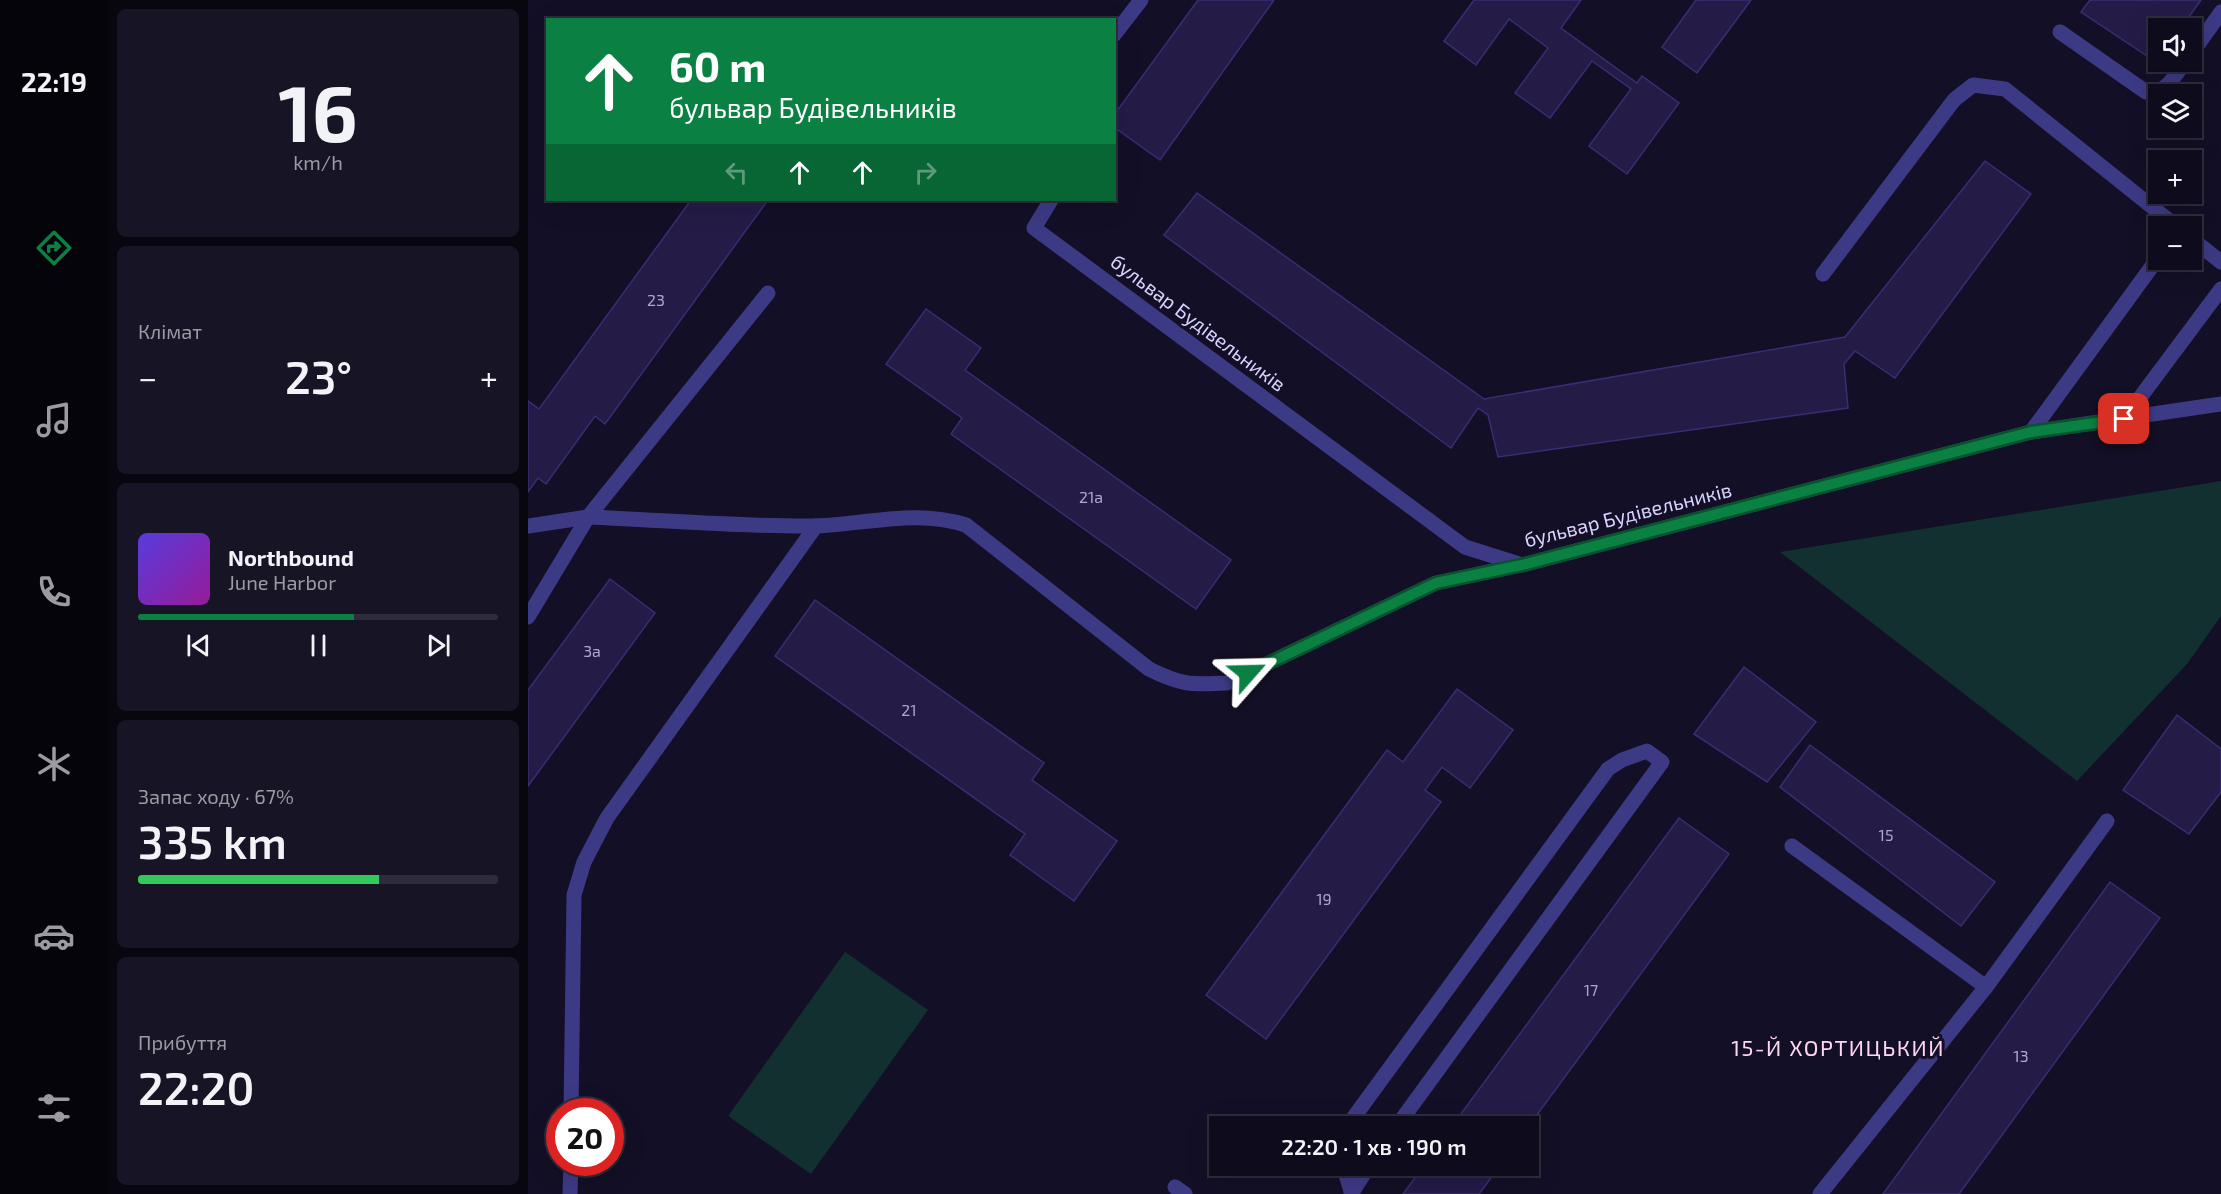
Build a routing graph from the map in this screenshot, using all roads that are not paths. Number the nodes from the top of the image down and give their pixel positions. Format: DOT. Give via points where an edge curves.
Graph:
graph roads {
  1 [pos="1141,0"];
  2 [pos="2221,12"];
  3 [pos="1116,32"];
  4 [pos="2060,32"];
  5 [pos="2202,38"];
  6 [pos="2178,72"];
  7 [pos="1050,201"];
  8 [pos="2164,216"];
  9 [pos="2202,246"];
  10 [pos="2221,262"];
  11 [pos="2149,270"];
  12 [pos="1823,274"];
  13 [pos="2221,289"];
  14 [pos="768,293"];
  15 [pos="2221,404"];
  16 [pos="2124,419"];
  17 [pos="2031,432"];
  18 [pos="588,517"];
  19 [pos="528,526"];
  20 [pos="816,526"];
  21 [pos="1522,565"];
  22 [pos="528,617"];
  23 [pos="2108,821"];
  24 [pos="1792,846"];
  25 [pos="1986,987"];
  26 [pos="571,1098"];
  27 [pos="1356,1116"];
  28 [pos="1404,1116"];
  29 [pos="571,1176"];
  30 [pos="1346,1176"];
  31 [pos="1362,1176"];
  32 [pos="1351,1192"];
  33 [pos="570,1194"];
  34 [pos="1820,1194"];
  1 -- 3 [label="street"];
  2 -- 5 [label="street"];
  4 -- 6 [label="street" via="2146,92 2166,88"];
  7 -- 21 [label="street, бульвар Будівельників" via="1034,228 1465,547"];
  8 -- 12 [label="street" via="2005,89 1972,85 1954,100"];
  9 -- 10 [label="street"];
  11 -- 17 [label="street"];
  13 -- 16 [label="street"];
  14 -- 18 [label="street"];
  15 -- 16 [label="street, бульвар Будівельників"];
  16 -- 17 [label="street, бульвар Будівельників"];
  17 -- 21 [label="street, бульвар Будівельників"];
  18 -- 19 [label="street"];
  18 -- 20 [label="street"];
  18 -- 22 [label="street"];
  20 -- 21 [label="street" via="924,516 966,525 1149,669 1176,683 1195,685 1227,683 1436,583"];
  20 -- 26 [label="street" via="607,818 584,862 574,895 572,927"];
  23 -- 25 [label="street"];
  24 -- 25 [label="street"];
  25 -- 34 [label="street"];
  27 -- 28 [label="street" via="1608,769 1647,751 1662,762"];
  29 -- 33 [label="street"];
  30 -- 32 [label="street"];
  31 -- 32 [label="street"];
}
